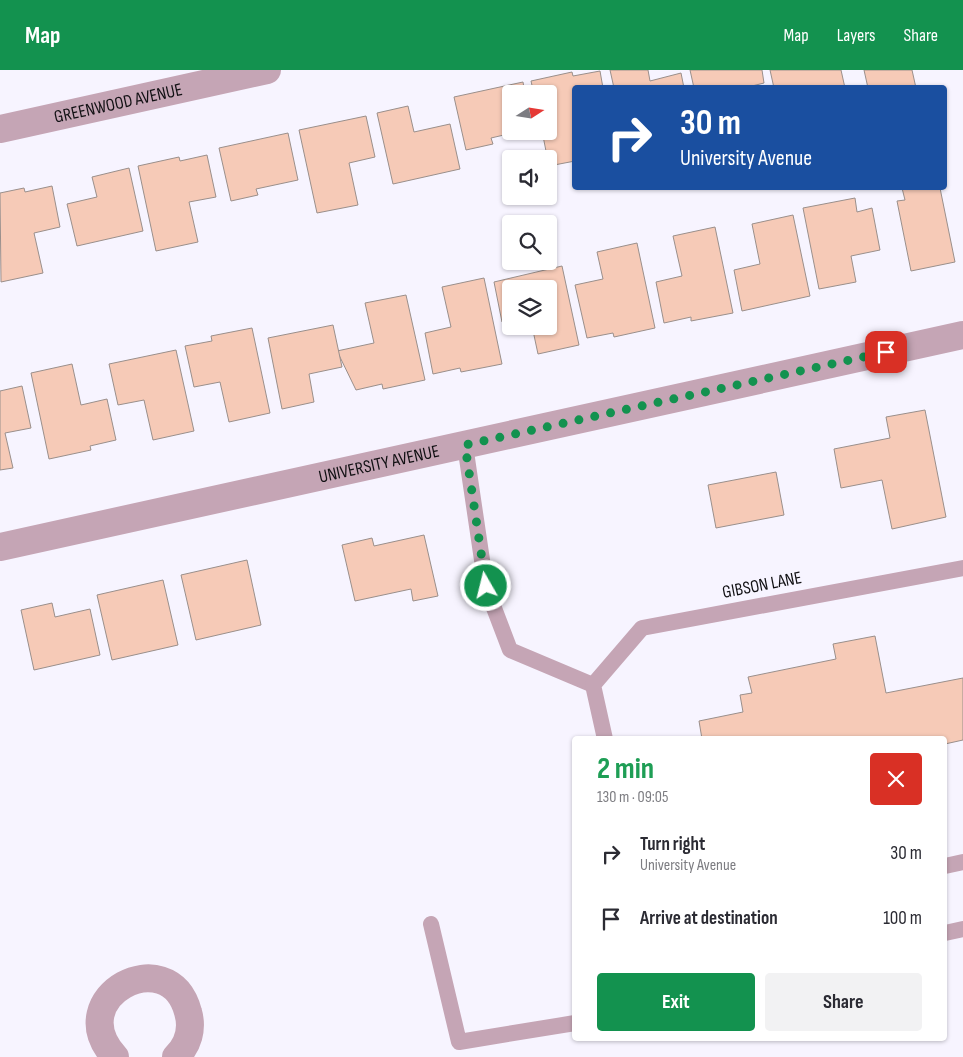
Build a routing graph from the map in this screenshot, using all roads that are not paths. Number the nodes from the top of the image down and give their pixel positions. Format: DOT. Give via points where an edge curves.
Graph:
graph roads {
  1 [pos="267,70"];
  2 [pos="0,129"];
  3 [pos="963,335"];
  4 [pos="465,445"];
  5 [pos="0,547"];
  6 [pos="963,568"];
  7 [pos="593,685"];
  8 [pos="604,736"];
  9 [pos="963,862"];
  10 [pos="947,866"];
  11 [pos="431,924"];
  12 [pos="963,929"];
  13 [pos="947,933"];
  14 [pos="572,1023"];
  15 [pos="114,1057"];
  16 [pos="176,1057"];
  1 -- 2 [label="street, GREENWOOD AVENUE"];
  3 -- 4 [label="street, UNIVERSITY AVENUE"];
  4 -- 5 [label="street, UNIVERSITY AVENUE"];
  4 -- 7 [label="lane" via="486,586 510,650"];
  6 -- 7 [label="lane, GIBSON LANE" via="642,628"];
  7 -- 8 [label="lane"];
  9 -- 10 [label="lane"];
  11 -- 14 [label="lane" via="459,1042"];
  12 -- 13 [label="lane"];
  15 -- 16 [label="street" via="102,1036 102,1008 120,985 133,979 149,978 164,982 177,991 186,1004 190,1035"];
}
